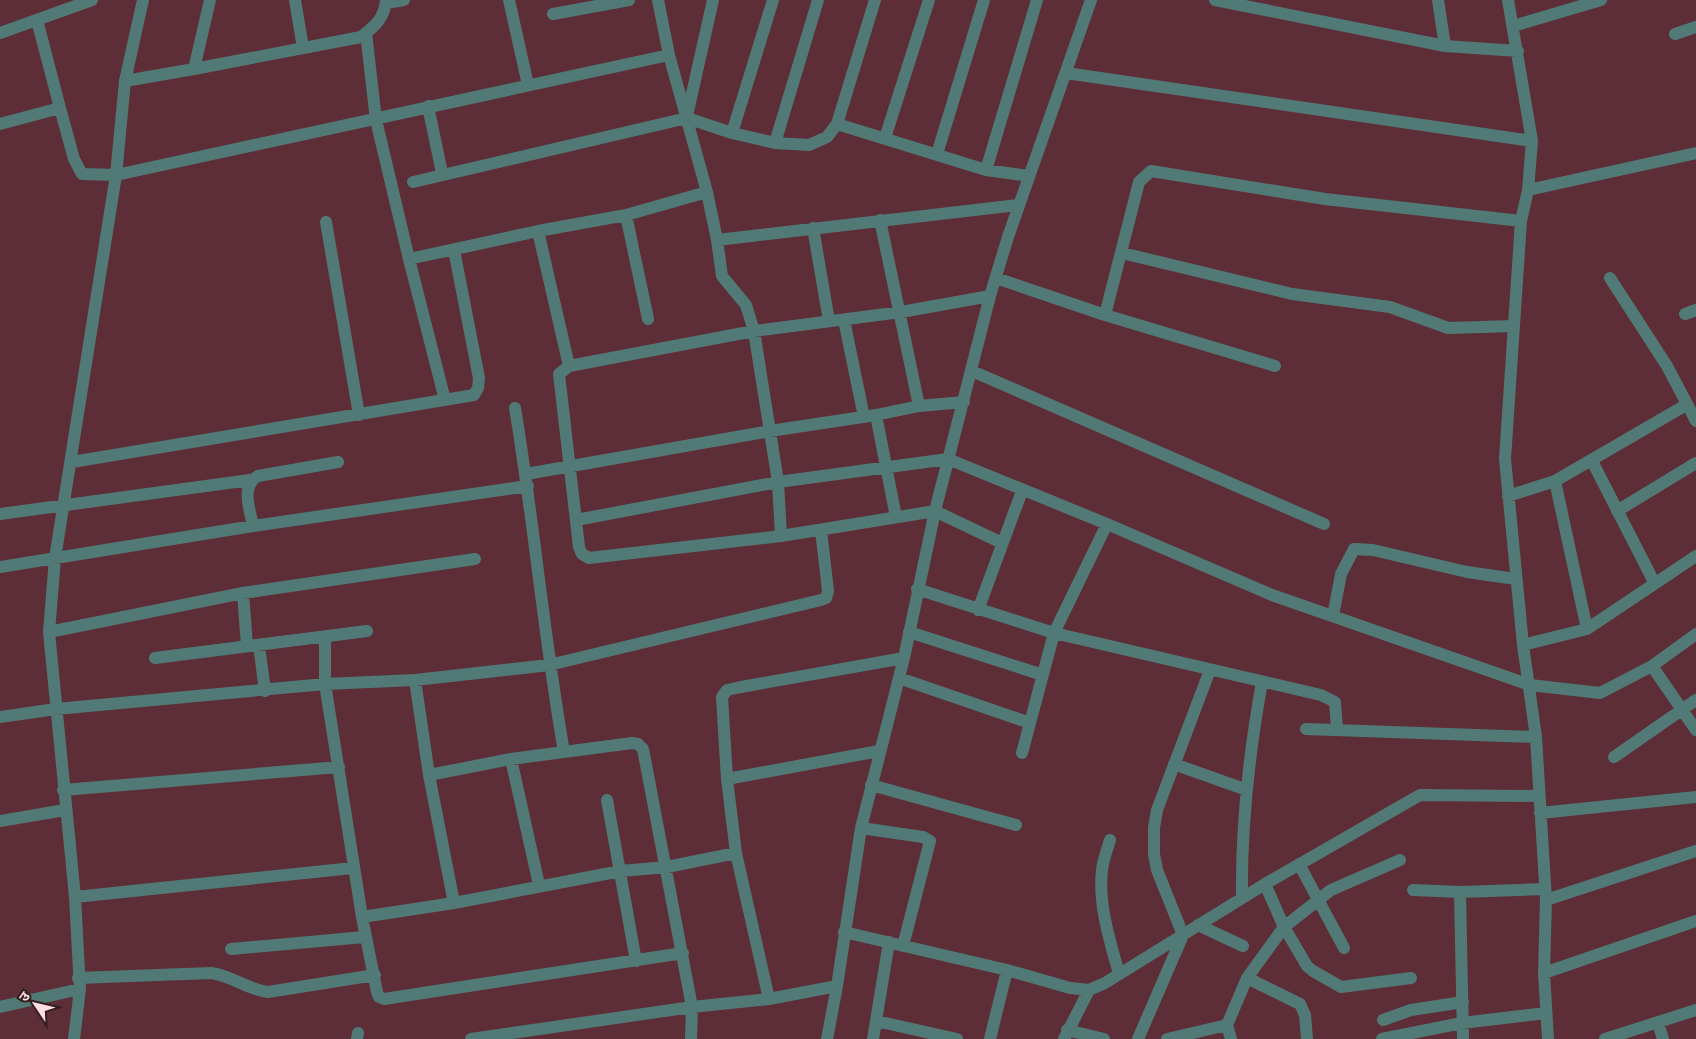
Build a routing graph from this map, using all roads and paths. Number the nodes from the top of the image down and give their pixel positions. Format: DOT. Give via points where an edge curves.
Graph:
graph roads {
  1 [pos="92,0"];
  2 [pos="143,0"];
  3 [pos="210,0"];
  4 [pos="295,0"];
  5 [pos="404,0"];
  6 [pos="510,0"];
  7 [pos="629,0"];
  8 [pos="658,0"];
  9 [pos="773,0"];
  10 [pos="818,0"];
  11 [pos="875,0"];
  12 [pos="929,0"];
  13 [pos="984,0"];
  14 [pos="1037,0"];
  15 [pos="1091,0"];
  16 [pos="1215,0"];
  17 [pos="1438,0"];
  18 [pos="1508,0"];
  19 [pos="1601,0"];
  20 [pos="386,2"];
  21 [pos="710,4"];
  22 [pos="553,14"];
  23 [pos="37,20"];
  24 [pos="1513,26"];
  25 [pos="1696,27"];
  26 [pos="1,29"];
  27 [pos="366,33"];
  28 [pos="1675,34"];
  29 [pos="1445,46"];
  30 [pos="303,48"];
  31 [pos="1518,51"];
  32 [pos="669,55"];
  33 [pos="194,69"];
  34 [pos="1066,73"];
  35 [pos="125,81"];
  36 [pos="528,85"];
  37 [pos="428,106"];
  38 [pos="60,108"];
  39 [pos="687,118"];
  40 [pos="376,120"];
  41 [pos="0,124"];
  42 [pos="837,124"];
  43 [pos="732,133"];
  44 [pos="885,138"];
  45 [pos="1532,141"];
  46 [pos="774,142"];
  47 [pos="1696,153"];
  48 [pos="937,154"];
  49 [pos="986,170"];
  50 [pos="442,173"];
  51 [pos="116,175"];
  52 [pos="1029,176"];
  53 [pos="413,182"];
  54 [pos="1528,190"];
  55 [pos="706,192"];
  56 [pos="1018,205"];
  57 [pos="626,215"];
  58 [pos="880,220"];
  59 [pos="1521,221"];
  60 [pos="326,222"];
  61 [pos="812,228"];
  62 [pos="538,231"];
  63 [pos="717,240"];
  64 [pos="454,250"];
  65 [pos="1122,253"];
  66 [pos="409,260"];
  67 [pos="996,278"];
  68 [pos="1610,278"];
  69 [pos="990,296"];
  70 [pos="901,312"];
  71 [pos="1105,315"];
  72 [pos="648,319"];
  73 [pos="844,320"];
  74 [pos="829,321"];
  75 [pos="1514,326"];
  76 [pos="754,331"];
  77 [pos="569,366"];
  78 [pos="1276,366"];
  79 [pos="972,372"];
  80 [pos="445,400"];
  81 [pos="964,402"];
  82 [pos="1686,404"];
  83 [pos="919,406"];
  84 [pos="515,408"];
  85 [pos="359,415"];
  86 [pos="870,416"];
  87 [pos="1696,421"];
  88 [pos="770,430"];
  89 [pos="948,459"];
  90 [pos="1592,461"];
  91 [pos="72,462"];
  92 [pos="338,462"];
  93 [pos="1696,463"];
  94 [pos="569,466"];
  95 [pos="887,469"];
  96 [pos="250,480"];
  97 [pos="527,480"];
  98 [pos="1556,481"];
  99 [pos="778,482"];
  100 [pos="1022,491"];
  101 [pos="1508,496"];
  102 [pos="63,506"];
  103 [pos="934,511"];
  104 [pos="1618,512"];
  105 [pos="0,514"];
  106 [pos="896,517"];
  107 [pos="576,520"];
  108 [pos="1107,524"];
  109 [pos="1324,524"];
  110 [pos="253,526"];
  111 [pos="821,530"];
  112 [pos="781,536"];
  113 [pos="1002,544"];
  114 [pos="1696,556"];
  115 [pos="55,558"];
  116 [pos="475,559"];
  117 [pos="0,567"];
  118 [pos="1516,579"];
  119 [pos="1654,582"];
  120 [pos="917,590"];
  121 [pos="242,593"];
  122 [pos="978,610"];
  123 [pos="1333,616"];
  124 [pos="1587,629"];
  125 [pos="368,631"];
  126 [pos="49,632"];
  127 [pos="909,632"];
  128 [pos="1054,633"];
  129 [pos="1696,634"];
  130 [pos="326,637"];
  131 [pos="1523,645"];
  132 [pos="253,646"];
  133 [pos="155,658"];
  134 [pos="904,658"];
  135 [pos="549,665"];
  136 [pos="1652,666"];
  137 [pos="1210,670"];
  138 [pos="1043,674"];
  139 [pos="900,678"];
  140 [pos="414,680"];
  141 [pos="1262,682"];
  142 [pos="325,684"];
  143 [pos="1530,685"];
  144 [pos="266,691"];
  145 [pos="1696,700"];
  146 [pos="56,709"];
  147 [pos="1683,709"];
  148 [pos="0,716"];
  149 [pos="1030,723"];
  150 [pos="1306,729"];
  151 [pos="1337,729"];
  152 [pos="1696,730"];
  153 [pos="1536,737"];
  154 [pos="879,751"];
  155 [pos="564,752"];
  156 [pos="1022,753"];
  157 [pos="1614,757"];
  158 [pos="511,759"];
  159 [pos="1174,764"];
  160 [pos="339,767"];
  161 [pos="429,774"];
  162 [pos="727,779"];
  163 [pos="870,785"];
  164 [pos="63,790"];
  165 [pos="1247,790"];
  166 [pos="1539,796"];
  167 [pos="1696,797"];
  168 [pos="607,800"];
  169 [pos="65,810"];
  170 [pos="1540,813"];
  171 [pos="0,821"];
  172 [pos="1016,824"];
  173 [pos="861,828"];
  174 [pos="1110,840"];
  175 [pos="1696,851"];
  176 [pos="736,853"];
  177 [pos="1400,860"];
  178 [pos="1299,864"];
  179 [pos="666,866"];
  180 [pos="353,868"];
  181 [pos="621,871"];
  182 [pos="1265,884"];
  183 [pos="539,885"];
  184 [pos="1413,890"];
  185 [pos="1460,892"];
  186 [pos="1546,894"];
  187 [pos="76,897"];
  188 [pos="1242,898"];
  189 [pos="1318,898"];
  190 [pos="454,903"];
  191 [pos="362,917"];
  192 [pos="1696,921"];
  193 [pos="1198,925"];
  194 [pos="1284,927"];
  195 [pos="844,932"];
  196 [pos="1183,935"];
  197 [pos="364,938"];
  198 [pos="889,942"];
  199 [pos="903,946"];
  200 [pos="1242,946"];
  201 [pos="1344,948"];
  202 [pos="231,949"];
  203 [pos="683,953"];
  204 [pos="636,961"];
  205 [pos="1007,970"];
  206 [pos="1544,973"];
  207 [pos="1119,974"];
  208 [pos="375,975"];
  209 [pos="1247,978"];
  210 [pos="1412,978"];
  211 [pos="79,983"];
  212 [pos="838,986"];
  213 [pos="1089,990"];
  214 [pos="769,999"];
  215 [pos="1463,1002"];
  216 [pos="0,1007"];
  217 [pos="692,1007"];
  218 [pos="1696,1010"];
  219 [pos="1546,1013"];
  220 [pos="1383,1020"];
  221 [pos="876,1022"];
  222 [pos="1462,1023"];
  223 [pos="1658,1023"];
  224 [pos="1227,1025"];
  225 [pos="1065,1034"];
  226 [pos="74,1039"];
  227 [pos="471,1039"];
  228 [pos="691,1039"];
  229 [pos="826,1039"];
  230 [pos="873,1039"];
  231 [pos="957,1039"];
  232 [pos="990,1039"];
  233 [pos="1104,1039"];
  234 [pos="1138,1039"];
  235 [pos="1167,1039"];
  236 [pos="1231,1039"];
  237 [pos="1307,1039"];
  238 [pos="1382,1039"];
  239 [pos="1463,1039"];
  240 [pos="1548,1039"];
  241 [pos="1605,1039"];
  242 [pos="1663,1039"];
  1 -- 23 [label="street"];
  2 -- 35 [label="street"];
  3 -- 33 [label="street"];
  4 -- 30 [label="street"];
  5 -- 20 [label="street"];
  6 -- 36 [label="street"];
  7 -- 22 [label="street"];
  8 -- 32 [label="street"];
  9 -- 43 [label="street"];
  10 -- 46 [label="street"];
  11 -- 42 [label="street"];
  12 -- 44 [label="street"];
  13 -- 48 [label="street"];
  14 -- 49 [label="street"];
  15 -- 34 [label="street"];
  16 -- 29 [label="street"];
  17 -- 29 [label="street"];
  18 -- 24 [label="street"];
  19 -- 24 [label="street"];
  20 -- 27 [label="street" via="378,22"];
  21 -- 39 [label="street"];
  23 -- 26 [label="street"];
  23 -- 38 [label="street"];
  24 -- 31 [label="street"];
  25 -- 28 [label="street"];
  27 -- 30 [label="street" via="361,37"];
  27 -- 40 [label="street"];
  29 -- 31 [label="street"];
  30 -- 33 [label="street"];
  31 -- 45 [label="street"];
  32 -- 36 [label="street"];
  32 -- 39 [label="street"];
  33 -- 35 [label="street"];
  34 -- 45 [label="street"];
  34 -- 52 [label="street"];
  35 -- 51 [label="street"];
  36 -- 37 [label="street"];
  37 -- 40 [label="street"];
  37 -- 50 [label="street"];
  38 -- 41 [label="street"];
  38 -- 51 [label="street" via="74,159 82,174"];
  39 -- 43 [label="street"];
  39 -- 50 [label="street"];
  39 -- 55 [label="street"];
  40 -- 51 [label="street"];
  40 -- 66 [label="street"];
  42 -- 44 [label="street"];
  42 -- 46 [label="street" via="828,137 809,145"];
  43 -- 46 [label="street"];
  44 -- 48 [label="street"];
  45 -- 54 [label="street"];
  47 -- 54 [label="street"];
  48 -- 49 [label="street"];
  49 -- 52 [label="street"];
  50 -- 53 [label="street"];
  51 -- 91 [label="street"];
  52 -- 56 [label="street"];
  54 -- 59 [label="street"];
  55 -- 57 [label="street"];
  55 -- 63 [label="street"];
  56 -- 58 [label="street"];
  56 -- 67 [label="street"];
  57 -- 62 [label="street"];
  57 -- 72 [label="street"];
  58 -- 61 [label="street"];
  58 -- 70 [label="street"];
  59 -- 65 [label="street" via="1325,199 1151,171 1139,182"];
  59 -- 75 [label="street"];
  60 -- 85 [label="street"];
  61 -- 63 [label="street"];
  61 -- 74 [label="street"];
  62 -- 64 [label="street"];
  62 -- 77 [label="street"];
  63 -- 76 [label="street" via="722,276 746,305"];
  64 -- 66 [label="street"];
  64 -- 80 [label="street" via="479,378 474,395"];
  65 -- 71 [label="street"];
  65 -- 75 [label="street" via="1292,294 1390,307 1448,328"];
  66 -- 80 [label="street"];
  67 -- 69 [label="street"];
  67 -- 71 [label="street"];
  68 -- 82 [label="street" via="1667,366"];
  69 -- 70 [label="street"];
  69 -- 79 [label="street"];
  70 -- 73 [label="street"];
  70 -- 83 [label="street"];
  71 -- 78 [label="street"];
  73 -- 74 [label="street"];
  73 -- 86 [label="street"];
  74 -- 76 [label="street"];
  75 -- 101 [label="street" via="1506,435"];
  76 -- 77 [label="street"];
  76 -- 88 [label="street"];
  77 -- 94 [label="street" via="559,374"];
  79 -- 81 [label="street"];
  79 -- 109 [label="street"];
  80 -- 85 [label="street"];
  81 -- 83 [label="street"];
  81 -- 89 [label="street"];
  82 -- 87 [label="street"];
  82 -- 90 [label="street"];
  83 -- 86 [label="street"];
  84 -- 97 [label="street"];
  85 -- 91 [label="street"];
  86 -- 88 [label="street"];
  86 -- 95 [label="street"];
  88 -- 94 [label="street"];
  88 -- 99 [label="street"];
  89 -- 95 [label="street"];
  89 -- 100 [label="street"];
  89 -- 103 [label="street"];
  90 -- 98 [label="street"];
  90 -- 104 [label="street"];
  91 -- 102 [label="street"];
  92 -- 96 [label="street"];
  93 -- 104 [label="street"];
  94 -- 97 [label="street"];
  94 -- 107 [label="street"];
  95 -- 99 [label="street"];
  95 -- 106 [label="street"];
  96 -- 102 [label="street"];
  96 -- 110 [label="street" via="247,488"];
  97 -- 110 [label="street"];
  97 -- 135 [label="street"];
  98 -- 101 [label="street"];
  98 -- 124 [label="street"];
  99 -- 107 [label="street"];
  99 -- 112 [label="street"];
  100 -- 108 [label="street"];
  100 -- 113 [label="street"];
  101 -- 118 [label="street"];
  102 -- 105 [label="street"];
  102 -- 115 [label="street"];
  103 -- 106 [label="street"];
  103 -- 113 [label="street"];
  103 -- 120 [label="street"];
  104 -- 119 [label="street"];
  106 -- 111 [label="street"];
  107 -- 112 [label="street" via="579,547 589,558"];
  108 -- 123 [label="street" via="1272,595"];
  108 -- 128 [label="street"];
  110 -- 115 [label="street"];
  111 -- 112 [label="street"];
  111 -- 135 [label="street" via="828,591 826,598"];
  113 -- 122 [label="street"];
  114 -- 119 [label="street"];
  115 -- 117 [label="street"];
  115 -- 126 [label="street"];
  116 -- 121 [label="street"];
  118 -- 123 [label="street" via="1354,549 1341,574"];
  118 -- 131 [label="street"];
  119 -- 124 [label="street"];
  120 -- 122 [label="street"];
  120 -- 127 [label="street"];
  121 -- 126 [label="street"];
  121 -- 132 [label="street"];
  122 -- 128 [label="street"];
  123 -- 143 [label="street"];
  124 -- 131 [label="street"];
  125 -- 130 [label="street"];
  126 -- 146 [label="street"];
  127 -- 134 [label="street"];
  127 -- 138 [label="street"];
  128 -- 137 [label="street"];
  128 -- 138 [label="street"];
  129 -- 136 [label="street"];
  130 -- 132 [label="street"];
  130 -- 142 [label="street"];
  131 -- 143 [label="street"];
  132 -- 133 [label="street"];
  132 -- 144 [label="street"];
  134 -- 139 [label="street"];
  134 -- 162 [label="street" via="727,690 722,697"];
  135 -- 140 [label="street"];
  135 -- 155 [label="street"];
  136 -- 143 [label="street" via="1600,693"];
  136 -- 147 [label="street"];
  137 -- 141 [label="street"];
  137 -- 159 [label="street"];
  138 -- 149 [label="street"];
  139 -- 149 [label="street"];
  139 -- 154 [label="street"];
  140 -- 142 [label="street"];
  140 -- 161 [label="street"];
  141 -- 151 [label="street" via="1321,695 1335,702"];
  141 -- 165 [label="street" via="1250,749"];
  142 -- 144 [label="street"];
  142 -- 160 [label="street"];
  143 -- 153 [label="street"];
  144 -- 146 [label="street"];
  145 -- 147 [label="street"];
  146 -- 148 [label="street"];
  146 -- 164 [label="street"];
  147 -- 152 [label="street"];
  147 -- 157 [label="street"];
  149 -- 156 [label="street"];
  150 -- 151 [label="street"];
  151 -- 153 [label="street"];
  153 -- 166 [label="street"];
  154 -- 162 [label="street"];
  154 -- 163 [label="street"];
  155 -- 158 [label="street"];
  155 -- 179 [label="street" via="632,744 643,749"];
  158 -- 161 [label="street"];
  158 -- 183 [label="street"];
  159 -- 165 [label="street"];
  159 -- 196 [label="street" via="1157,810 1154,854 1157,870"];
  160 -- 164 [label="street"];
  160 -- 180 [label="street"];
  161 -- 190 [label="street"];
  162 -- 176 [label="street"];
  163 -- 172 [label="street"];
  163 -- 173 [label="street"];
  164 -- 169 [label="street"];
  165 -- 188 [label="street" via="1241,848"];
  166 -- 170 [label="street"];
  166 -- 178 [label="street" via="1420,795"];
  167 -- 170 [label="street"];
  168 -- 181 [label="street"];
  169 -- 171 [label="street"];
  169 -- 187 [label="street"];
  170 -- 186 [label="street"];
  173 -- 195 [label="street"];
  173 -- 199 [label="street" via="923,837 930,841"];
  174 -- 207 [label="street" via="1102,869 1102,888 1107,928"];
  175 -- 186 [label="street"];
  176 -- 179 [label="street"];
  176 -- 214 [label="street"];
  177 -- 189 [label="street"];
  178 -- 182 [label="street"];
  178 -- 189 [label="street"];
  179 -- 181 [label="street"];
  179 -- 203 [label="street"];
  180 -- 187 [label="street"];
  180 -- 191 [label="street"];
  181 -- 183 [label="street"];
  181 -- 204 [label="street"];
  182 -- 188 [label="street"];
  182 -- 194 [label="street"];
  183 -- 190 [label="street"];
  184 -- 185 [label="street"];
  185 -- 186 [label="street"];
  185 -- 215 [label="street"];
  186 -- 206 [label="street"];
  187 -- 211 [label="street"];
  188 -- 193 [label="street"];
  189 -- 194 [label="street"];
  189 -- 201 [label="street"];
  190 -- 191 [label="street"];
  191 -- 197 [label="street"];
  192 -- 206 [label="street"];
  193 -- 196 [label="street"];
  193 -- 200 [label="street"];
  194 -- 209 [label="street"];
  194 -- 210 [label="street" via="1306,966 1341,987"];
  195 -- 198 [label="street"];
  195 -- 212 [label="street"];
  196 -- 207 [label="street"];
  196 -- 234 [label="street"];
  197 -- 202 [label="street"];
  197 -- 208 [label="street"];
  198 -- 199 [label="street"];
  198 -- 221 [label="street"];
  199 -- 205 [label="street"];
  203 -- 204 [label="street"];
  203 -- 217 [label="street"];
  204 -- 208 [label="street" via="384,999 377,992"];
  205 -- 213 [label="street" via="1070,988"];
  205 -- 232 [label="street"];
  206 -- 219 [label="street"];
  207 -- 213 [label="street"];
  208 -- 211 [label="street" via="268,992 211,973"];
  209 -- 224 [label="street"];
  209 -- 237 [label="street" via="1300,1004 1305,1015"];
  211 -- 216 [label="street"];
  211 -- 226 [label="street"];
  212 -- 214 [label="street"];
  212 -- 229 [label="street"];
  213 -- 225 [label="street"];
  214 -- 217 [label="street"];
  215 -- 220 [label="street" via="1411,1010"];
  215 -- 222 [label="street"];
  217 -- 227 [label="street"];
  217 -- 228 [label="street"];
  218 -- 223 [label="street"];
  219 -- 222 [label="street"];
  219 -- 240 [label="street"];
  221 -- 230 [label="street"];
  221 -- 231 [label="street"];
  222 -- 238 [label="street"];
  222 -- 239 [label="street"];
  223 -- 241 [label="street"];
  223 -- 242 [label="street"];
  224 -- 235 [label="street"];
  224 -- 236 [label="street"];
  225 -- 233 [label="street"];
}
